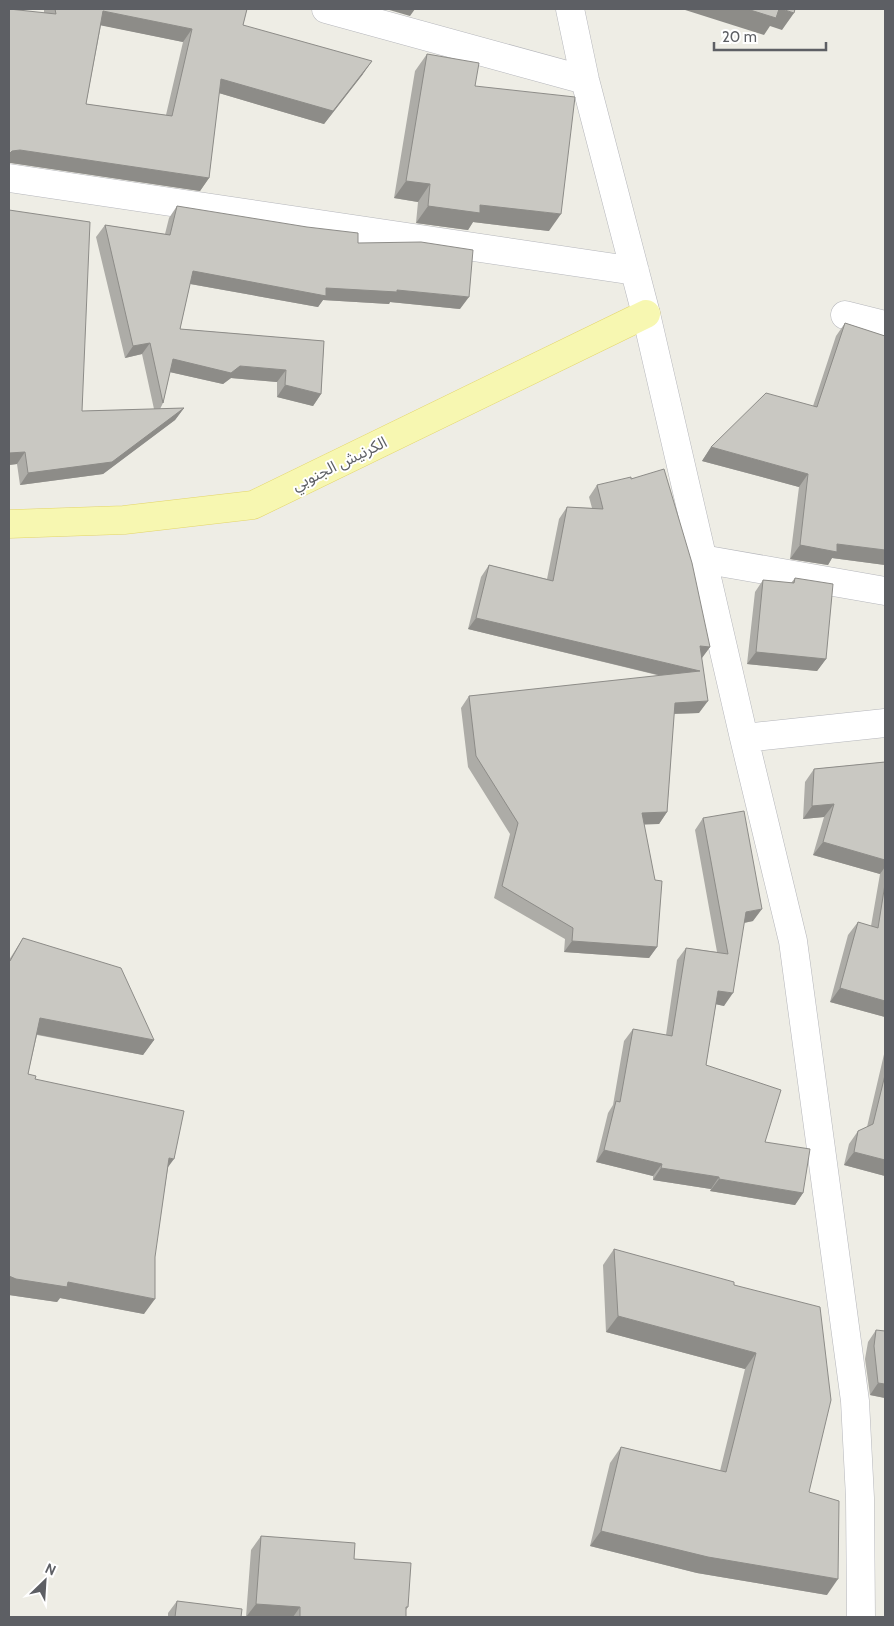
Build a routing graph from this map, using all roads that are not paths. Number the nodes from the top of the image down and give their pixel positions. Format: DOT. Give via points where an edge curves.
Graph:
graph roads {
  1 [pos="326,9"];
  2 [pos="570,9"];
  3 [pos="586,80"];
  4 [pos="9,178"];
  5 [pos="635,271"];
  6 [pos="646,314"];
  7 [pos="845,315"];
  8 [pos="885,325"];
  9 [pos="9,524"];
  10 [pos="702,559"];
  11 [pos="885,591"];
  12 [pos="885,723"];
  13 [pos="744,738"];
  14 [pos="862,1617"];
  1 -- 3 [label="street"];
  2 -- 3 [label="street"];
  3 -- 5 [label="street"];
  4 -- 5 [label="street"];
  5 -- 6 [label="street"];
  6 -- 9 [label="main road, الكرنيش الجنوبي" via="253,505 124,520"];
  6 -- 10 [label="street"];
  7 -- 8 [label="street"];
  10 -- 11 [label="street"];
  10 -- 13 [label="street"];
  12 -- 13 [label="street"];
  13 -- 14 [label="street" via="793,941 855,1401"];
}
